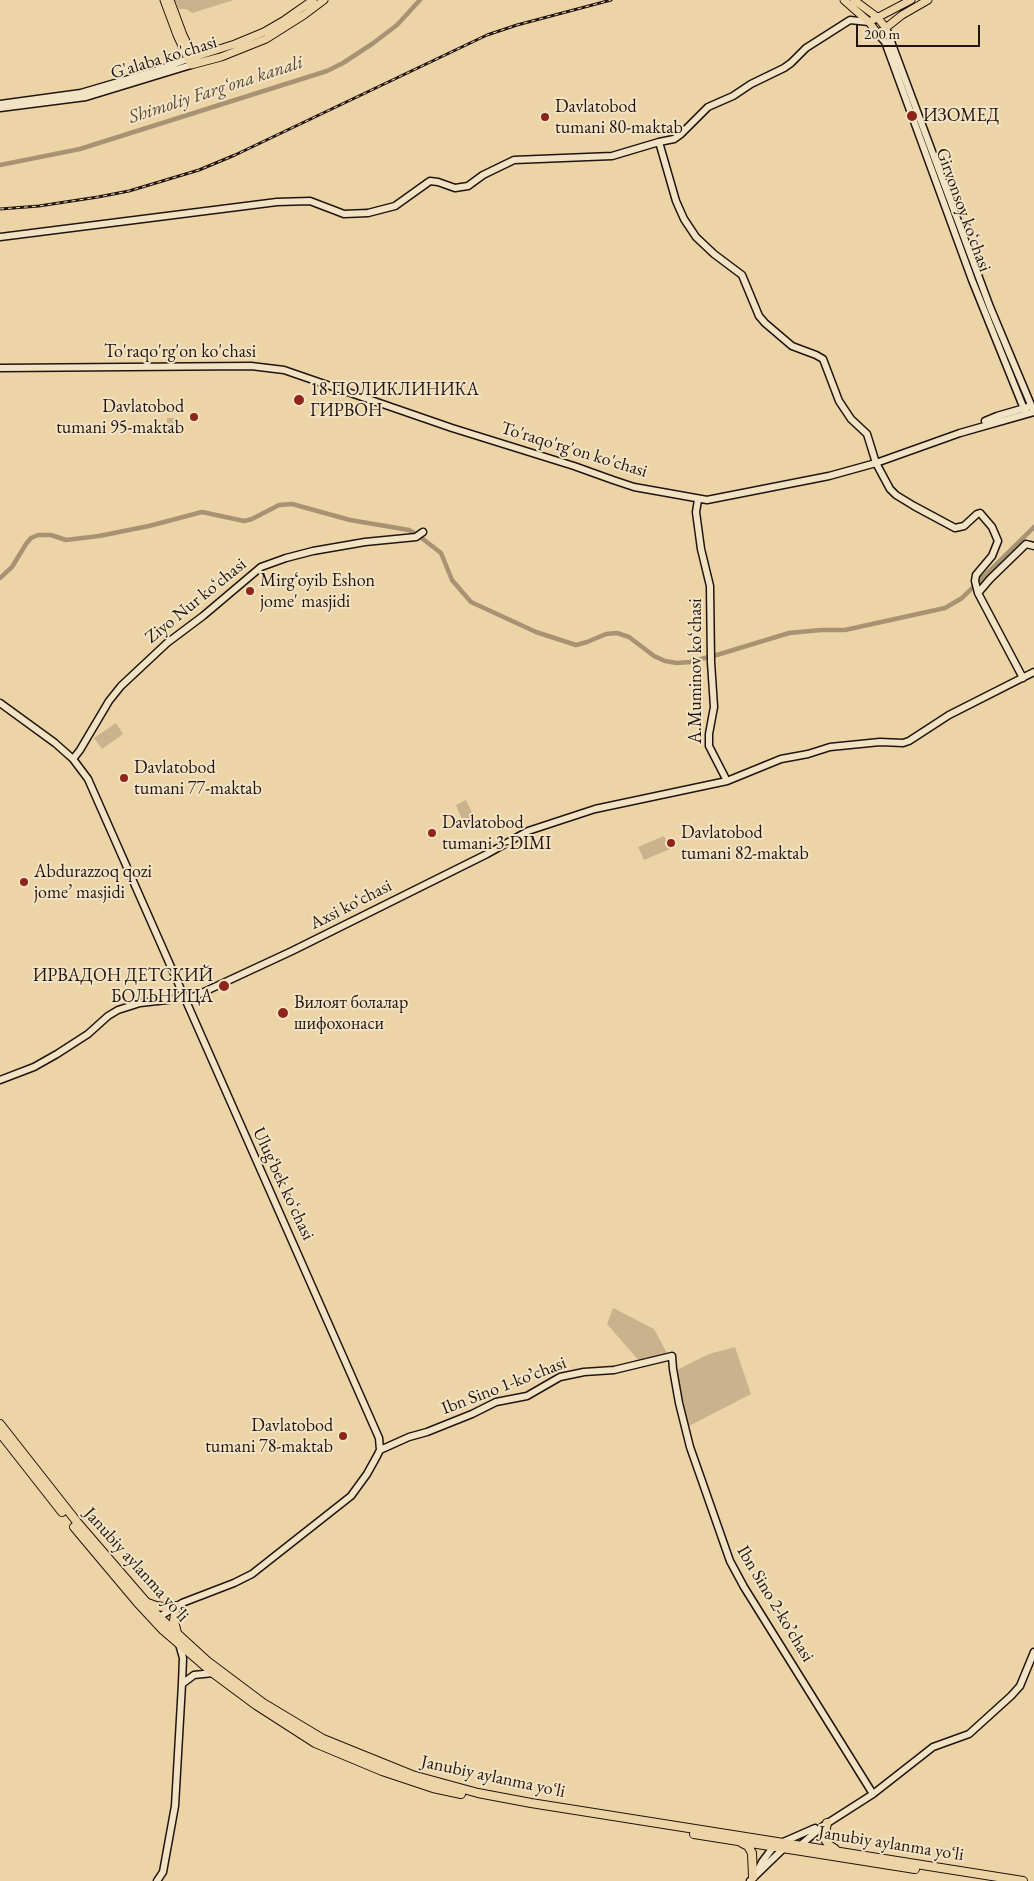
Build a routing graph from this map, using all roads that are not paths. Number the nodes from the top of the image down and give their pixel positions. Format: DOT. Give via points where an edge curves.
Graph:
graph roads {
  1 [pos="164,0"];
  2 [pos="170,0"];
  3 [pos="313,0"];
  4 [pos="324,0"];
  5 [pos="844,0"];
  6 [pos="854,0"];
  7 [pos="911,0"];
  8 [pos="928,0"];
  9 [pos="877,17"];
  10 [pos="869,22"];
  11 [pos="886,28"];
  12 [pos="878,34"];
  13 [pos="192,61"];
  14 [pos="109,87"];
  15 [pos="0,104"];
  16 [pos="0,108"];
  17 [pos="659,142"];
  18 [pos="0,237"];
  19 [pos="0,368"];
  20 [pos="1033,409"];
  21 [pos="1025,411"];
  22 [pos="876,464"];
  23 [pos="698,500"];
  24 [pos="423,532"];
  25 [pos="1034,546"];
  26 [pos="978,591"];
  27 [pos="1034,672"];
  28 [pos="1023,678"];
  29 [pos="0,703"];
  30 [pos="73,759"];
  31 [pos="727,781"];
  32 [pos="185,999"];
  33 [pos="0,1080"];
  34 [pos="672,1356"];
  35 [pos="0,1424"];
  36 [pos="0,1433"];
  37 [pos="380,1450"];
  38 [pos="144,1602"];
  39 [pos="175,1607"];
  40 [pos="159,1617"];
  41 [pos="177,1634"];
  42 [pos="179,1644"];
  43 [pos="1034,1652"];
  44 [pos="213,1673"];
  45 [pos="182,1684"];
  46 [pos="873,1794"];
  47 [pos="825,1824"];
  48 [pos="738,1841"];
  49 [pos="785,1845"];
  50 [pos="774,1846"];
  51 [pos="797,1847"];
  52 [pos="836,1851"];
  53 [pos="753,1877"];
  54 [pos="157,1881"];
  55 [pos="990,1881"];
  56 [pos="1023,1881"];
  1 -- 13 [label="main road"];
  2 -- 13 [label="main road"];
  3 -- 13 [label="main road, G'alaba ko'chasi" via="264,32"];
  4 -- 13 [label="main road, G'alaba ko'chasi" via="266,39 221,57"];
  5 -- 10 [label="main road, Girvonsoy koʻchasi"];
  6 -- 9 [label="main road, Girvonsoy koʻchasi"];
  7 -- 9 [label="main road"];
  8 -- 11 [label="main road"];
  9 -- 10 [label="main road"];
  9 -- 11 [label="main road, Girvonsoy koʻchasi"];
  10 -- 12 [label="main road, Girvonsoy koʻchasi"];
  10 -- 17 [label="street" via="850,20 806,48 784,68 708,106 674,139"];
  11 -- 12 [label="main road"];
  11 -- 20 [label="street, Girvonsoy koʻchasi" via="990,307"];
  12 -- 21 [label="street, Girvonsoy koʻchasi" via="885,42 972,280"];
  13 -- 14 [label="street, G'alaba ko'chasi"];
  14 -- 15 [label="street, G'alaba ko'chasi"];
  14 -- 16 [label="street, G'alaba ko'chasi" via="77,99"];
  17 -- 18 [label="street" via="612,156 514,160 468,186 455,188 430,181 395,206 368,213 344,214 310,201 278,202"];
  17 -- 22 [label="street" via="676,201 696,237 742,275 765,323 792,346 823,359 838,401 867,434"];
  19 -- 23 [label="street, To'raqo'rg'on ko'chasi" via="251,366 284,370 634,487"];
  20 -- 21 [label="street, To'raqo'rg'on ko'chasi"];
  21 -- 22 [label="street, To'raqo'rg'on ko'chasi" via="997,416"];
  22 -- 23 [label="street, To'raqo'rg'on ko'chasi" via="715,500"];
  22 -- 26 [label="street" via="896,495 956,528 964,526 977,514 982,515 992,527 998,541 992,556 976,575"];
  23 -- 31 [label="street, A.Muminov koʻchasi" via="696,512 710,586 714,707 709,746"];
  24 -- 30 [label="street, Ziyo Nur koʻchasi" via="416,537 313,551 261,568 168,643 121,686"];
  25 -- 26 [label="street" via="1026,544"];
  26 -- 28 [label="street"];
  27 -- 28 [label="street, Axsi koʻchasi"];
  28 -- 31 [label="street, Axsi koʻchasi" via="949,714 908,741 830,747 780,759"];
  29 -- 30 [label="street, Ulugʻbek koʻchasi"];
  30 -- 32 [label="street, Ulugʻbek koʻchasi" via="88,779"];
  31 -- 32 [label="street, Axsi koʻchasi" via="595,809 528,831 242,976"];
  32 -- 33 [label="street, Axsi koʻchasi" via="173,998 118,1010 57,1054"];
  32 -- 37 [label="street, Ulugʻbek koʻchasi" via="375,1428"];
  34 -- 37 [label="street, Ibn Sino 1-koʼchasi" via="614,1370 560,1377 526,1396 496,1402"];
  34 -- 46 [label="street, Ibn Sino 2-koʼchasi" via="672,1369 690,1447 730,1561"];
  35 -- 38 [label="highway, Janubiy aylanma yoʻli"];
  36 -- 42 [label="highway, Janubiy aylanma yoʻli" via="137,1602"];
  37 -- 39 [label="street" via="351,1496 260,1568 234,1583"];
  38 -- 39 [label="highway"];
  38 -- 40 [label="highway, Janubiy aylanma yoʻli"];
  39 -- 40 [label="street"];
  39 -- 41 [label="highway"];
  40 -- 41 [label="highway, Janubiy aylanma yoʻli"];
  41 -- 49 [label="highway, Janubiy aylanma yoʻli" via="263,1703 306,1730 367,1759 412,1775 523,1802"];
  42 -- 44 [label="highway, Janubiy aylanma yoʻli"];
  42 -- 45 [label="street" via="183,1658"];
  43 -- 46 [label="street" via="1020,1686 988,1718 969,1734 933,1747"];
  44 -- 45 [label="street" via="194,1675"];
  44 -- 48 [label="highway, Janubiy aylanma yoʻli" via="315,1742 382,1771 433,1788"];
  45 -- 54 [label="street" via="175,1806 163,1872"];
  46 -- 47 [label="street"];
  47 -- 49 [label="street"];
  47 -- 51 [label="street"];
  47 -- 52 [label="highway" via="824,1838"];
  48 -- 50 [label="highway, Janubiy aylanma yoʻli"];
  48 -- 53 [label="highway" via="748,1846 752,1853"];
  49 -- 50 [label="highway, Janubiy aylanma yoʻli"];
  49 -- 51 [label="highway, Janubiy aylanma yoʻli"];
  49 -- 53 [label="street"];
  50 -- 53 [label="street"];
  51 -- 52 [label="highway, Janubiy aylanma yoʻli"];
  51 -- 55 [label="highway, Janubiy aylanma yoʻli"];
  52 -- 56 [label="highway, Janubiy aylanma yoʻli"];
}
